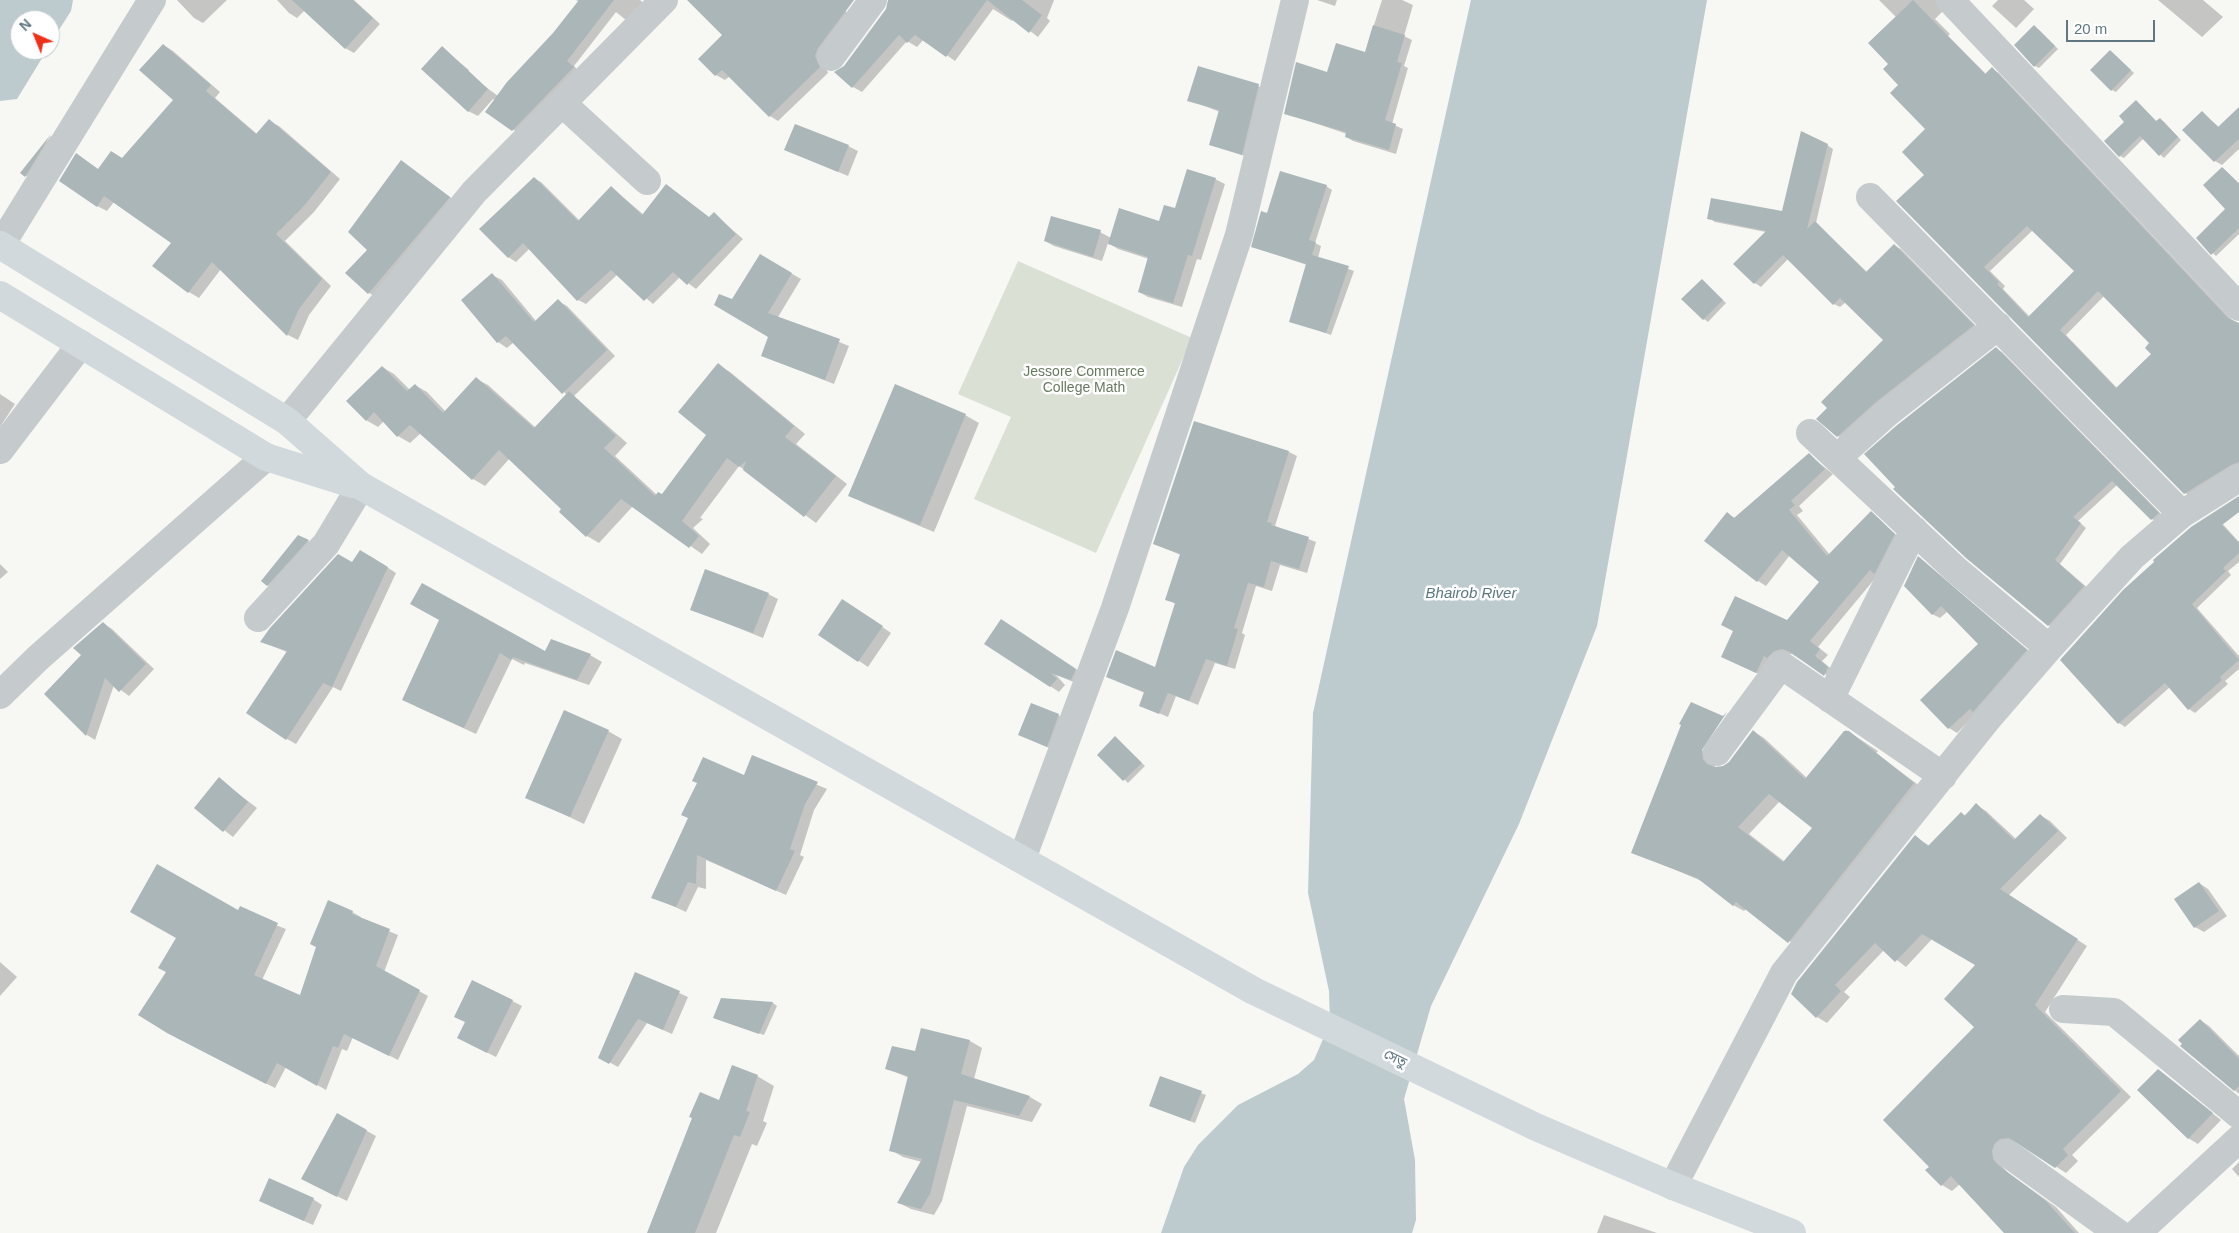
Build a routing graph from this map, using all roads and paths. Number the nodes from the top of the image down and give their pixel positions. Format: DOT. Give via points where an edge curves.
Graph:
graph roads {
  1 [pos="152,0"];
  2 [pos="664,0"];
  3 [pos="873,0"];
  4 [pos="1295,0"];
  5 [pos="1950,0"];
  6 [pos="831,57"];
  7 [pos="562,103"];
  8 [pos="646,181"];
  9 [pos="1870,197"];
  10 [pos="1,245"];
  11 [pos="0,295"];
  12 [pos="2239,307"];
  13 [pos="1998,326"];
  14 [pos="81,344"];
  15 [pos="287,421"];
  16 [pos="1810,433"];
  17 [pos="0,450"];
  18 [pos="266,457"];
  19 [pos="1837,458"];
  20 [pos="2239,478"];
  21 [pos="361,486"];
  22 [pos="2182,514"];
  23 [pos="1914,530"];
  24 [pos="258,618"];
  25 [pos="2049,648"];
  26 [pos="0,695"];
  27 [pos="1830,699"];
  28 [pos="1717,752"];
  29 [pos="1943,776"];
  30 [pos="1022,859"];
  31 [pos="2063,1009"];
  32 [pos="2239,1115"];
  33 [pos="2239,1139"];
  34 [pos="2007,1153"];
  35 [pos="1673,1186"];
  36 [pos="1792,1233"];
  37 [pos="2118,1233"];
  38 [pos="2137,1233"];
  1 -- 10 [label="street"];
  2 -- 7 [label="street"];
  3 -- 6 [label="street"];
  4 -- 30 [label="street" via="1239,235 1114,608"];
  5 -- 12 [label="street"];
  7 -- 8 [label="street"];
  7 -- 15 [label="street" via="474,192"];
  9 -- 13 [label="street"];
  10 -- 15 [label="highway"];
  11 -- 14 [label="highway"];
  13 -- 19 [label="street" via="1886,414"];
  13 -- 22 [label="street"];
  14 -- 17 [label="street"];
  14 -- 18 [label="highway"];
  15 -- 21 [label="highway"];
  16 -- 19 [label="street"];
  18 -- 21 [label="highway"];
  18 -- 26 [label="street"];
  19 -- 23 [label="street"];
  20 -- 22 [label="street"];
  21 -- 24 [label="street" via="326,544"];
  21 -- 30 [label="highway, সেতু"];
  22 -- 25 [label="street" via="2132,557"];
  23 -- 25 [label="street"];
  23 -- 27 [label="street"];
  25 -- 29 [label="street"];
  27 -- 28 [label="street" via="1781,665"];
  27 -- 29 [label="street"];
  29 -- 35 [label="street" via="1784,973"];
  30 -- 35 [label="highway, সেতু" via="1254,991 1536,1127"];
  31 -- 32 [label="street" via="2114,1012"];
  33 -- 38 [label="street"];
  34 -- 37 [label="street"];
  35 -- 36 [label="highway, সেতু"];
}
